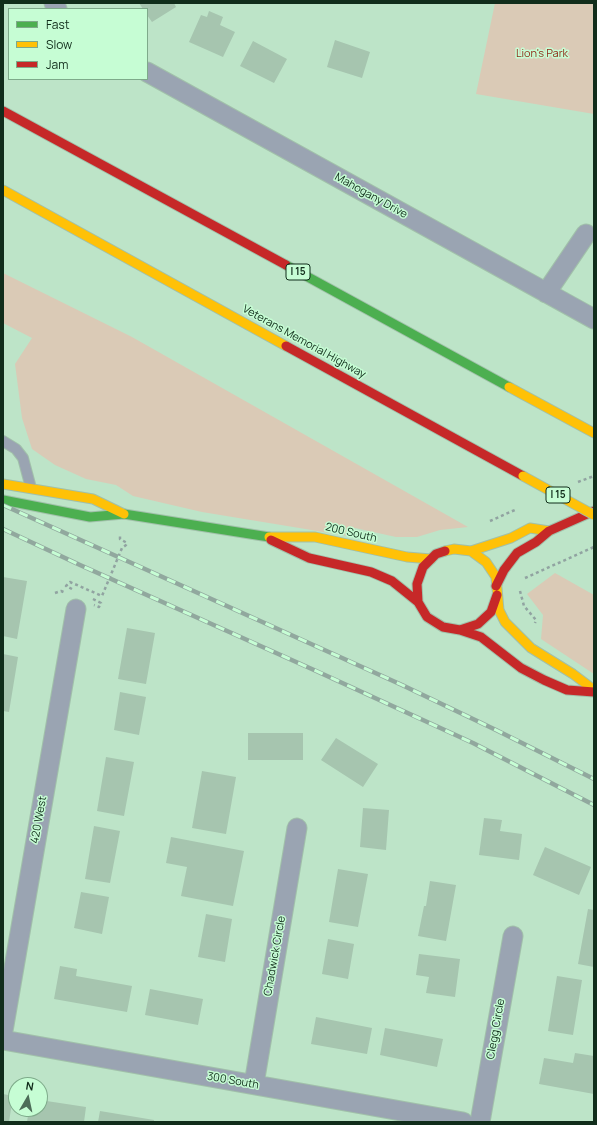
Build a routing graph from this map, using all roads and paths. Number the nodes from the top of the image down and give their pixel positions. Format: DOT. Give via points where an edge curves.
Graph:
graph roads {
  1 [pos="148,73"];
  2 [pos="3,111"];
  3 [pos="3,190"];
  4 [pos="586,234"];
  5 [pos="546,293"];
  6 [pos="594,319"];
  7 [pos="594,433"];
  8 [pos="3,441"];
  9 [pos="594,476"];
  10 [pos="3,484"];
  11 [pos="573,485"];
  12 [pos="31,488"];
  13 [pos="3,500"];
  14 [pos="523,506"];
  15 [pos="594,511"];
  16 [pos="124,514"];
  17 [pos="594,515"];
  18 [pos="488,522"];
  19 [pos="549,531"];
  20 [pos="120,534"];
  21 [pos="264,537"];
  22 [pos="594,547"];
  23 [pos="471,552"];
  24 [pos="431,559"];
  25 [pos="70,582"];
  26 [pos="522,583"];
  27 [pos="519,588"];
  28 [pos="497,590"];
  29 [pos="418,602"];
  30 [pos="76,609"];
  31 [pos="534,626"];
  32 [pos="460,630"];
  33 [pos="594,691"];
  34 [pos="297,828"];
  35 [pos="513,936"];
  36 [pos="3,1031"];
  37 [pos="3,1040"];
  38 [pos="254,1084"];
  39 [pos="463,1122"];
  40 [pos="480,1122"];
  1 -- 5 [label="street, Mahogany Drive"];
  2 -- 7 [label="main road, I 15"];
  3 -- 17 [label="main road, Veterans Memorial Highway / I 15, bridge"];
  4 -- 5 [label="street"];
  5 -- 6 [label="street, Mahogany Drive"];
  8 -- 12 [label="lane" via="16,449 22,458"];
  9 -- 11 [label="path"];
  10 -- 12 [label="main road, 200 South"];
  12 -- 16 [label="main road, 200 South" via="93,499"];
  13 -- 16 [label="main road, 200 South" via="90,517"];
  14 -- 18 [label="path"];
  15 -- 19 [label="main road"];
  16 -- 21 [label="main road, 200 South"];
  19 -- 23 [label="main road" via="530,528 511,538"];
  19 -- 28 [label="main road" via="517,553 504,570"];
  20 -- 25 [label="path" via="120,539 127,542 122,548 102,596"];
  21 -- 24 [label="main road, 200 South" via="315,537 407,557"];
  21 -- 29 [label="main road, 200 South" via="309,558 371,572 392,581"];
  22 -- 26 [label="path" via="526,578"];
  23 -- 24 [label="main road" via="454,549 436,554"];
  23 -- 28 [label="main road" via="486,562 496,577"];
  24 -- 29 [label="main road" via="423,567 417,584"];
  27 -- 31 [label="path" via="524,606 536,620"];
  28 -- 32 [label="main road" via="491,612 478,624"];
  28 -- 33 [label="main road" via="499,610 505,622 523,640"];
  29 -- 32 [label="main road" via="428,617 442,627"];
  30 -- 36 [label="street, 420 West"];
  32 -- 33 [label="main road" via="481,637 521,668 544,680 567,690"];
  34 -- 38 [label="street, Chadwick Circle"];
  35 -- 40 [label="street, Clegg Circle"];
  37 -- 38 [label="street, 300 South"];
  38 -- 39 [label="street, 300 South"];
}
